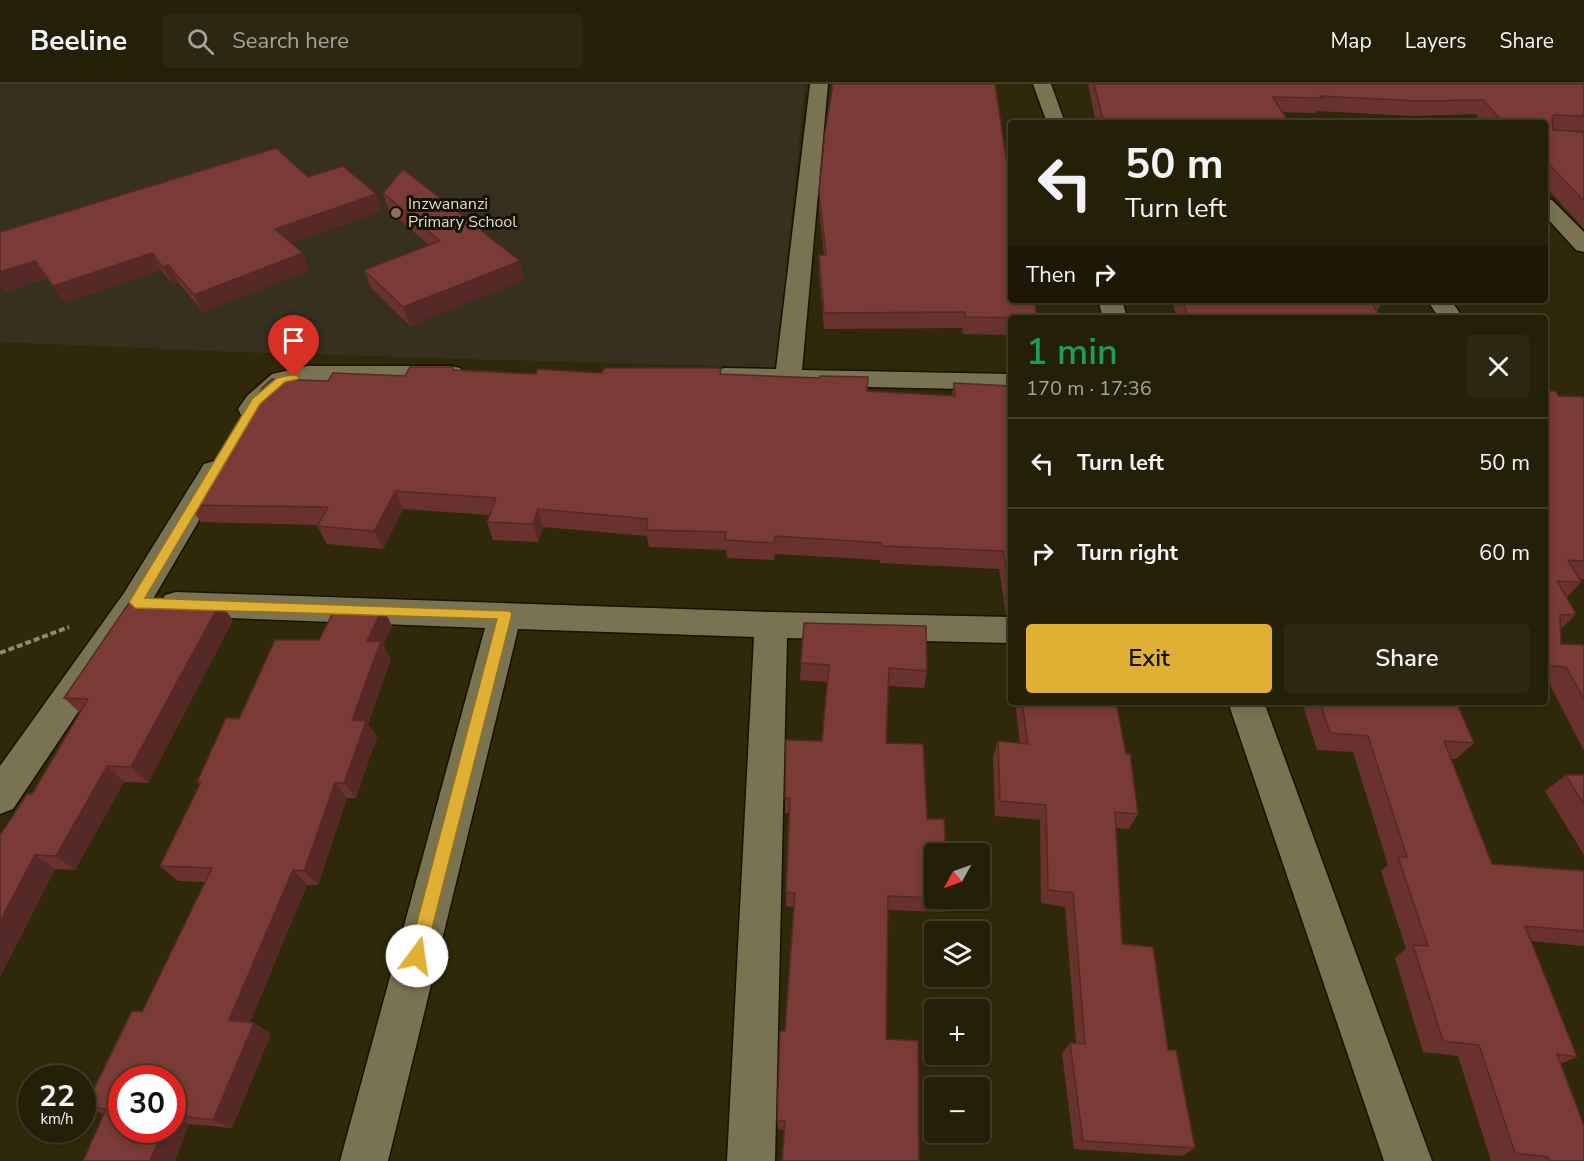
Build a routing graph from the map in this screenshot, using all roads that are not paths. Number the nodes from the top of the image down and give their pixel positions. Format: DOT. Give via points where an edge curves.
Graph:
graph roads {
  1 [pos="819,84"];
  2 [pos="1042,84"];
  3 [pos="1055,120"];
  4 [pos="1548,207"];
  5 [pos="1584,245"];
  6 [pos="483,375"];
  7 [pos="694,376"];
  8 [pos="788,376"];
  9 [pos="1008,382"];
  10 [pos="135,602"];
  11 [pos="505,614"];
  12 [pos="771,625"];
  13 [pos="1008,630"];
  14 [pos="1247,705"];
  15 [pos="0,797"];
  16 [pos="364,1161"];
  17 [pos="751,1161"];
  18 [pos="1408,1161"];
  1 -- 8 [label="street"];
  2 -- 3 [label="street"];
  4 -- 5 [label="street"];
  6 -- 10 [label="street" via="307,374 281,380 256,402"];
  7 -- 8 [label="street"];
  8 -- 9 [label="street"];
  10 -- 11 [label="street"];
  10 -- 15 [label="street"];
  11 -- 12 [label="street"];
  11 -- 16 [label="street"];
  12 -- 13 [label="street"];
  12 -- 17 [label="street"];
  14 -- 18 [label="street"];
}
